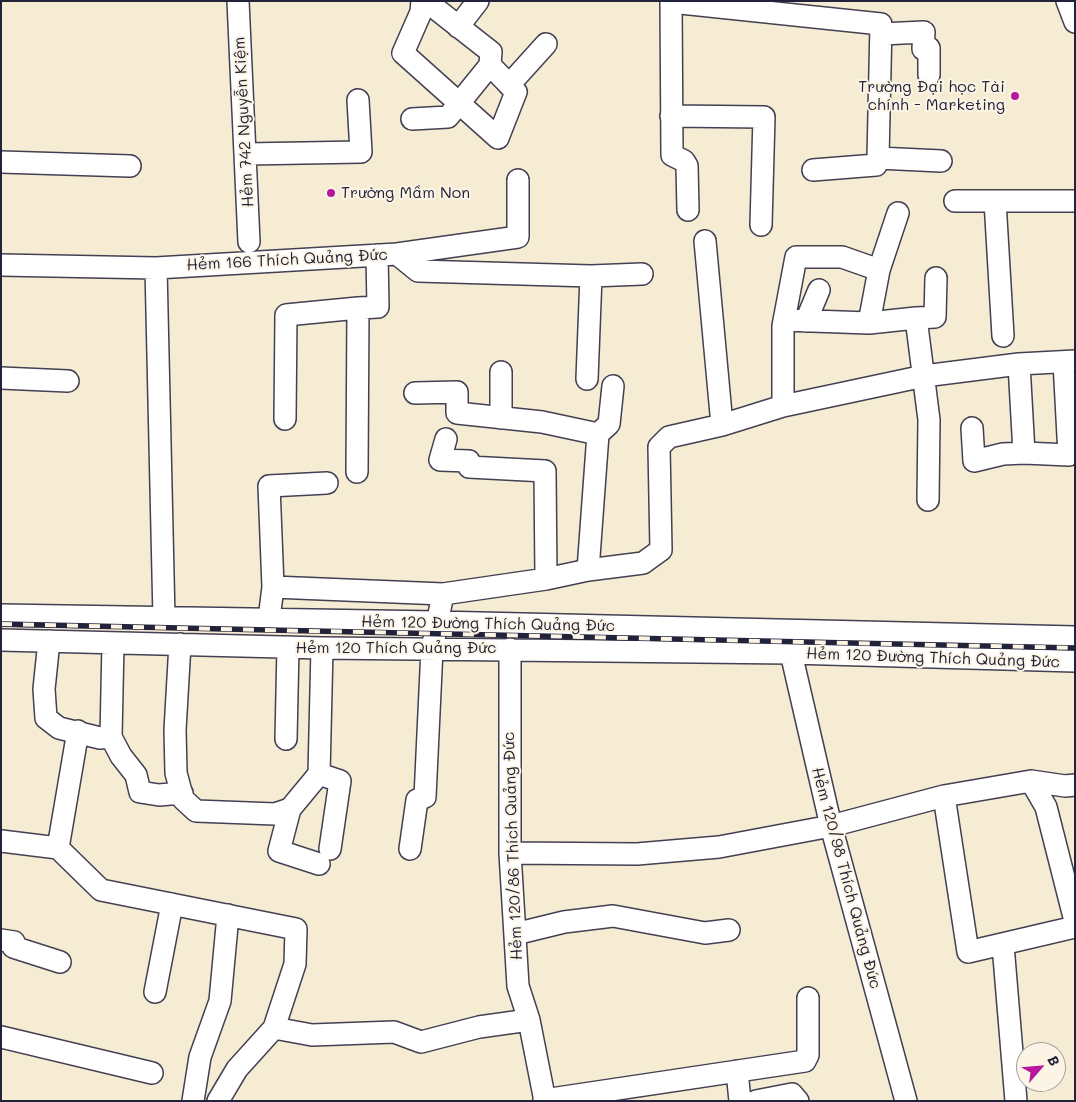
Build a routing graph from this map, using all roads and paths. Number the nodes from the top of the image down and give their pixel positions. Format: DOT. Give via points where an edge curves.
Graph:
graph roads {
  1 [pos="238,1"];
  2 [pos="424,1"];
  3 [pos="478,1"];
  4 [pos="1066,1"];
  5 [pos="671,2"];
  6 [pos="1075,22"];
  7 [pos="458,26"];
  8 [pos="881,34"];
  9 [pos="546,44"];
  10 [pos="490,65"];
  11 [pos="929,75"];
  12 [pos="509,85"];
  13 [pos="358,100"];
  14 [pos="459,104"];
  15 [pos="671,116"];
  16 [pos="412,119"];
  17 [pos="246,154"];
  18 [pos="878,158"];
  19 [pos="941,161"];
  20 [pos="1,162"];
  21 [pos="130,166"];
  22 [pos="813,170"];
  23 [pos="518,180"];
  24 [pos="955,201"];
  25 [pos="995,201"];
  26 [pos="1075,201"];
  27 [pos="688,210"];
  28 [pos="898,213"];
  29 [pos="761,225"];
  30 [pos="705,240"];
  31 [pos="249,242"];
  32 [pos="387,254"];
  33 [pos="1,265"];
  34 [pos="156,268"];
  35 [pos="879,270"];
  36 [pos="642,274"];
  37 [pos="591,276"];
  38 [pos="936,278"];
  39 [pos="819,290"];
  40 [pos="358,308"];
  41 [pos="916,318"];
  42 [pos="784,320"];
  43 [pos="806,321"];
  44 [pos="869,323"];
  45 [pos="1003,336"];
  46 [pos="1069,362"];
  47 [pos="1018,364"];
  48 [pos="501,372"];
  49 [pos="924,376"];
  50 [pos="1,378"];
  51 [pos="587,379"];
  52 [pos="68,381"];
  53 [pos="613,386"];
  54 [pos="415,393"];
  55 [pos="783,406"];
  56 [pos="501,418"];
  57 [pos="285,419"];
  58 [pos="722,424"];
  59 [pos="972,428"];
  60 [pos="598,434"];
  61 [pos="446,439"];
  62 [pos="1024,452"];
  63 [pos="1072,455"];
  64 [pos="358,472"];
  65 [pos="327,483"];
  66 [pos="928,500"];
  67 [pos="588,570"];
  68 [pos="546,579"];
  69 [pos="273,587"];
  70 [pos="443,594"];
  71 [pos="1,615"];
  72 [pos="164,618"];
  73 [pos="269,619"];
  74 [pos="437,622"];
  75 [pos="1075,637"];
  76 [pos="1,640"];
  77 [pos="49,641"];
  78 [pos="113,643"];
  79 [pos="180,644"];
  80 [pos="288,647"];
  81 [pos="322,648"];
  82 [pos="510,648"];
  83 [pos="432,649"];
  84 [pos="791,653"];
  85 [pos="1075,662"];
  86 [pos="78,731"];
  87 [pos="111,737"];
  88 [pos="286,739"];
  89 [pos="319,774"];
  90 [pos="1031,781"];
  91 [pos="1075,785"];
  92 [pos="182,793"];
  93 [pos="944,796"];
  94 [pos="290,809"];
  95 [pos="830,826"];
  96 [pos="1,841"];
  97 [pos="58,848"];
  98 [pos="410,849"];
  99 [pos="510,854"];
  100 [pos="172,904"];
  101 [pos="228,915"];
  102 [pos="1075,921"];
  103 [pos="1075,927"];
  104 [pos="729,930"];
  105 [pos="515,934"];
  106 [pos="1,940"];
  107 [pos="1003,944"];
  108 [pos="60,962"];
  109 [pos="155,992"];
  110 [pos="808,998"];
  111 [pos="529,1020"];
  112 [pos="274,1028"];
  113 [pos="1,1037"];
  114 [pos="737,1071"];
  115 [pos="152,1073"];
  116 [pos="544,1100"];
  117 [pos="193,1101"];
  118 [pos="218,1101"];
  119 [pos="740,1101"];
  120 [pos="756,1101"];
  121 [pos="798,1101"];
  122 [pos="906,1101"];
  123 [pos="1016,1101"];
  1 -- 17 [label="street, Hẻm 742 Nguyễn Kiệm"];
  2 -- 7 [label="street"];
  2 -- 14 [label="street" via="402,53"];
  3 -- 7 [label="street"];
  4 -- 6 [label="street"];
  5 -- 8 [label="street" via="881,24"];
  5 -- 15 [label="street"];
  7 -- 10 [label="street" via="491,52"];
  8 -- 11 [label="street" via="924,32 923,49 929,48"];
  8 -- 18 [label="street"];
  9 -- 12 [label="street"];
  10 -- 12 [label="street"];
  10 -- 14 [label="street"];
  12 -- 14 [label="street" via="516,92 498,138"];
  13 -- 17 [label="street" via="361,152"];
  14 -- 16 [label="street" via="448,117"];
  15 -- 27 [label="street" via="672,155 687,166"];
  15 -- 29 [label="street" via="764,117"];
  17 -- 31 [label="street, Hẻm 742 Nguyễn Kiệm"];
  18 -- 19 [label="street"];
  18 -- 22 [label="street" via="876,165"];
  20 -- 21 [label="street"];
  23 -- 32 [label="street" via="518,237"];
  24 -- 25 [label="street"];
  25 -- 26 [label="street"];
  25 -- 45 [label="street"];
  28 -- 35 [label="street"];
  30 -- 58 [label="street"];
  32 -- 34 [label="street, Hẻm 166 Thích Quảng Đức"];
  32 -- 37 [label="street, Hẻm 166 Thích Quảng Đức" via="418,271"];
  32 -- 40 [label="street" via="378,307"];
  33 -- 34 [label="street, Hẻm 166 Thích Quảng Đức"];
  34 -- 72 [label="street"];
  35 -- 42 [label="street" via="842,257 796,257"];
  35 -- 44 [label="street"];
  36 -- 37 [label="street, Hẻm 166 Thích Quảng Đức"];
  37 -- 51 [label="street"];
  38 -- 41 [label="street" via="935,317"];
  39 -- 43 [label="street"];
  40 -- 57 [label="street" via="286,315"];
  40 -- 64 [label="street"];
  41 -- 44 [label="street"];
  41 -- 49 [label="street"];
  42 -- 43 [label="street"];
  42 -- 55 [label="street"];
  43 -- 44 [label="street"];
  46 -- 47 [label="street"];
  46 -- 63 [label="street"];
  47 -- 49 [label="street"];
  47 -- 62 [label="street"];
  48 -- 56 [label="street"];
  49 -- 55 [label="street"];
  49 -- 66 [label="street" via="929,420"];
  50 -- 52 [label="street"];
  53 -- 60 [label="street" via="609,424"];
  54 -- 56 [label="street" via="457,392 457,413"];
  55 -- 58 [label="street"];
  56 -- 60 [label="street" via="542,422"];
  58 -- 67 [label="street" via="669,438 659,447 661,550 643,563"];
  59 -- 62 [label="street" via="974,461"];
  60 -- 67 [label="street"];
  61 -- 68 [label="street" via="440,460 469,461 469,467 545,471"];
  62 -- 63 [label="street"];
  65 -- 69 [label="street" via="269,486"];
  67 -- 68 [label="street"];
  68 -- 70 [label="street"];
  69 -- 70 [label="street"];
  69 -- 73 [label="street"];
  70 -- 74 [label="street"];
  71 -- 72 [label="street, Hẻm 120 Đường Thích Quảng Đức"];
  72 -- 73 [label="street, Hẻm 120 Đường Thích Quảng Đức"];
  73 -- 74 [label="street, Hẻm 120 Đường Thích Quảng Đức"];
  74 -- 75 [label="street, Hẻm 120 Đường Thích Quảng Đức"];
  74 -- 83 [label="street"];
  76 -- 77 [label="street, Hẻm 120 Thích Quảng Đức"];
  77 -- 78 [label="street, Hẻm 120 Thích Quảng Đức"];
  77 -- 86 [label="street" via="44,689 46,718 59,728"];
  78 -- 79 [label="street, Hẻm 120 Thích Quảng Đức"];
  78 -- 87 [label="street"];
  79 -- 80 [label="street, Hẻm 120 Thích Quảng Đức"];
  79 -- 92 [label="street" via="175,730 176,774"];
  80 -- 81 [label="street, Hẻm 120 Thích Quảng Đức"];
  80 -- 88 [label="street"];
  81 -- 83 [label="street, Hẻm 120 Thích Quảng Đức"];
  81 -- 89 [label="street"];
  82 -- 83 [label="street, Hẻm 120 Thích Quảng Đức"];
  82 -- 84 [label="street, Hẻm 120 Thích Quảng Đức"];
  82 -- 99 [label="street, Hẻm 120/86 Thích Quảng Đức"];
  83 -- 98 [label="street" via="424,797 417,800"];
  84 -- 85 [label="street, Hẻm 120 Đường Thích Quảng Đức"];
  84 -- 95 [label="street, Hẻm 120/98 Thích Quảng Đức"];
  86 -- 87 [label="street" via="100,738"];
  86 -- 97 [label="street"];
  87 -- 92 [label="street" via="120,756 136,775 140,792 159,795"];
  89 -- 94 [label="street"];
  89 -- 94 [label="street" via="340,781 324,856 279,852"];
  90 -- 91 [label="street"];
  90 -- 93 [label="street"];
  90 -- 102 [label="street" via="1046,807"];
  92 -- 94 [label="street" via="196,812 275,814"];
  93 -- 95 [label="street"];
  93 -- 107 [label="street" via="968,952"];
  95 -- 99 [label="street" via="719,847 637,854"];
  95 -- 122 [label="street, Hẻm 120/98 Thích Quảng Đức"];
  96 -- 97 [label="street"];
  97 -- 100 [label="street" via="101,890"];
  99 -- 105 [label="street, Hẻm 120/86 Thích Quảng Đức"];
  100 -- 101 [label="street"];
  100 -- 109 [label="street"];
  101 -- 112 [label="street" via="296,929 296,964"];
  101 -- 117 [label="street" via="220,1001 200,1057"];
  103 -- 107 [label="street"];
  104 -- 105 [label="street" via="705,933 613,916 564,922"];
  105 -- 111 [label="street, Hẻm 120/86 Thích Quảng Đức" via="518,986"];
  106 -- 108 [label="street" via="14,942 13,947"];
  107 -- 123 [label="street"];
  110 -- 114 [label="street" via="808,1055 805,1061"];
  111 -- 112 [label="street" via="479,1027 421,1042 394,1032 312,1035"];
  111 -- 116 [label="street, Hẻm 120/86 Thích Quảng Đức"];
  112 -- 118 [label="street" via="237,1069"];
  113 -- 115 [label="street"];
  114 -- 116 [label="street"];
  114 -- 119 [label="street"];
  120 -- 121 [label="street" via="792,1094"];
}
